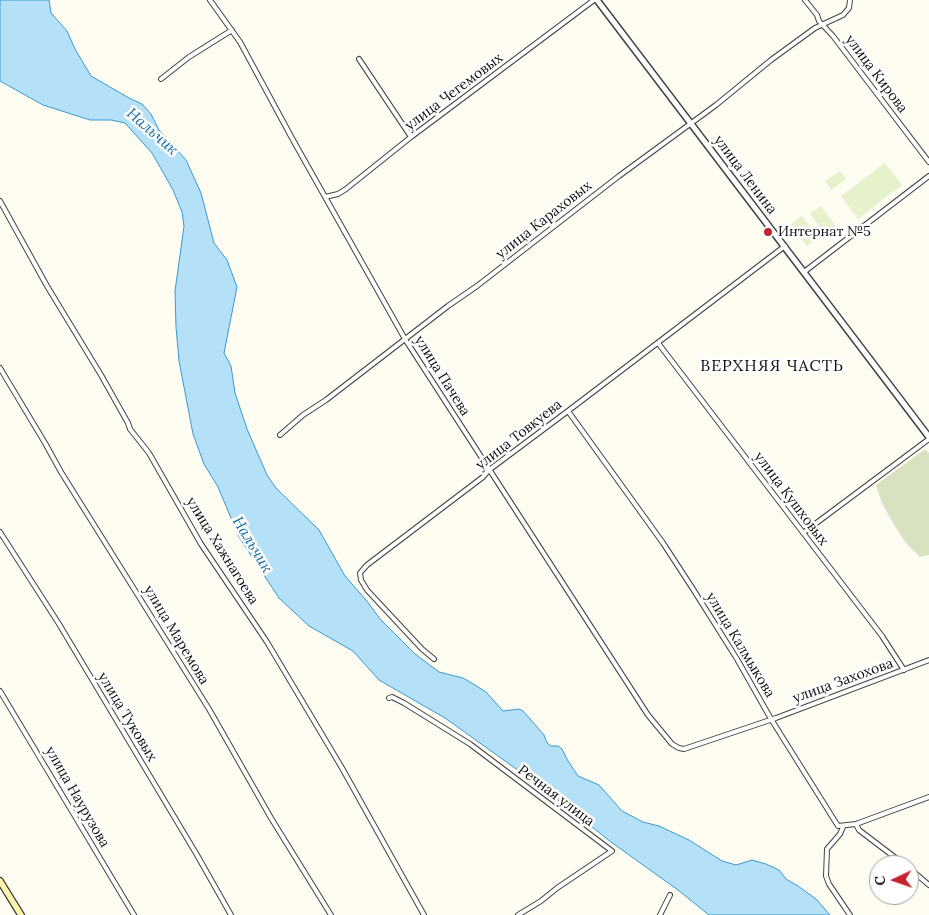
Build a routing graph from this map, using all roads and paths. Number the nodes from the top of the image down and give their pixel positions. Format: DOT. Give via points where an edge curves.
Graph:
graph roads {
  1 [pos="210,0"];
  2 [pos="596,0"];
  3 [pos="805,0"];
  4 [pos="850,0"];
  5 [pos="823,25"];
  6 [pos="232,30"];
  7 [pos="359,59"];
  8 [pos="161,79"];
  9 [pos="691,122"];
  10 [pos="411,137"];
  11 [pos="929,162"];
  12 [pos="929,176"];
  13 [pos="325,197"];
  14 [pos="0,200"];
  15 [pos="785,246"];
  16 [pos="804,272"];
  17 [pos="405,339"];
  18 [pos="658,343"];
  19 [pos="0,368"];
  20 [pos="568,411"];
  21 [pos="280,436"];
  22 [pos="929,438"];
  23 [pos="489,470"];
  24 [pos="0,532"];
  25 [pos="804,533"];
  26 [pos="434,659"];
  27 [pos="929,660"];
  28 [pos="904,670"];
  29 [pos="0,691"];
  30 [pos="389,698"];
  31 [pos="771,719"];
  32 [pos="679,748"];
  33 [pos="929,796"];
  34 [pos="856,824"];
  35 [pos="843,827"];
  36 [pos="893,855"];
  37 [pos="919,876"];
  38 [pos="0,881"];
  39 [pos="929,885"];
  40 [pos="670,895"];
  41 [pos="21,915"];
  42 [pos="134,915"];
  43 [pos="231,915"];
  44 [pos="331,915"];
  45 [pos="424,915"];
  46 [pos="518,915"];
  47 [pos="660,915"];
  48 [pos="850,915"];
  1 -- 6 [label="street, улица Пачева"];
  2 -- 9 [label="street, улица Ленина"];
  2 -- 10 [label="street, улица Чегемовых"];
  3 -- 5 [label="street, улица Кирова"];
  4 -- 5 [label="street, улица Караховых" via="845,14"];
  5 -- 9 [label="street, улица Караховых" via="809,32"];
  5 -- 11 [label="street, улица Кирова"];
  6 -- 8 [label="street"];
  6 -- 13 [label="street, улица Пачева"];
  7 -- 10 [label="street"];
  9 -- 15 [label="street, улица Ленина"];
  9 -- 17 [label="street, улица Караховых"];
  10 -- 13 [label="street, улица Чегемовых" via="346,189"];
  12 -- 16 [label="street"];
  13 -- 17 [label="street, улица Пачева"];
  14 -- 45 [label="street, улица Хажнагоева" via="130,429 149,453 201,544 267,642"];
  15 -- 16 [label="street, улица Ленина"];
  15 -- 18 [label="street, улица Товкуева"];
  16 -- 22 [label="street, улица Ленина"];
  17 -- 21 [label="street, улица Караховых"];
  17 -- 23 [label="street, улица Пачева"];
  18 -- 20 [label="street, улица Товкуева"];
  18 -- 25 [label="street, улица Кушховых"];
  19 -- 44 [label="street, улица Маремова" via="60,472 209,710"];
  20 -- 23 [label="street, улица Товкуева"];
  20 -- 31 [label="street, улица Калмыкова" via="663,543 737,658"];
  22 -- 25 [label="street"];
  23 -- 26 [label="street, улица Товкуева" via="360,573 373,598"];
  23 -- 32 [label="street, улица Пачева" via="648,716"];
  24 -- 43 [label="street, улица Туковых" via="59,624"];
  25 -- 28 [label="street, улица Кушховых"];
  27 -- 28 [label="street, улица Захохова"];
  28 -- 31 [label="street, улица Захохова"];
  29 -- 42 [label="street, улица Наурузова"];
  30 -- 46 [label="street, Речная улица" via="404,703 470,744 612,851"];
  31 -- 32 [label="street, улица Захохова"];
  31 -- 35 [label="street, улица Калмыкова" via="831,817"];
  33 -- 34 [label="street"];
  34 -- 35 [label="street"];
  34 -- 36 [label="street" via="859,830"];
  35 -- 48 [label="street" via="828,849 825,870 829,884"];
  37 -- 39 [label="street"];
  38 -- 41 [label="main road"];
  40 -- 47 [label="street"];
}
